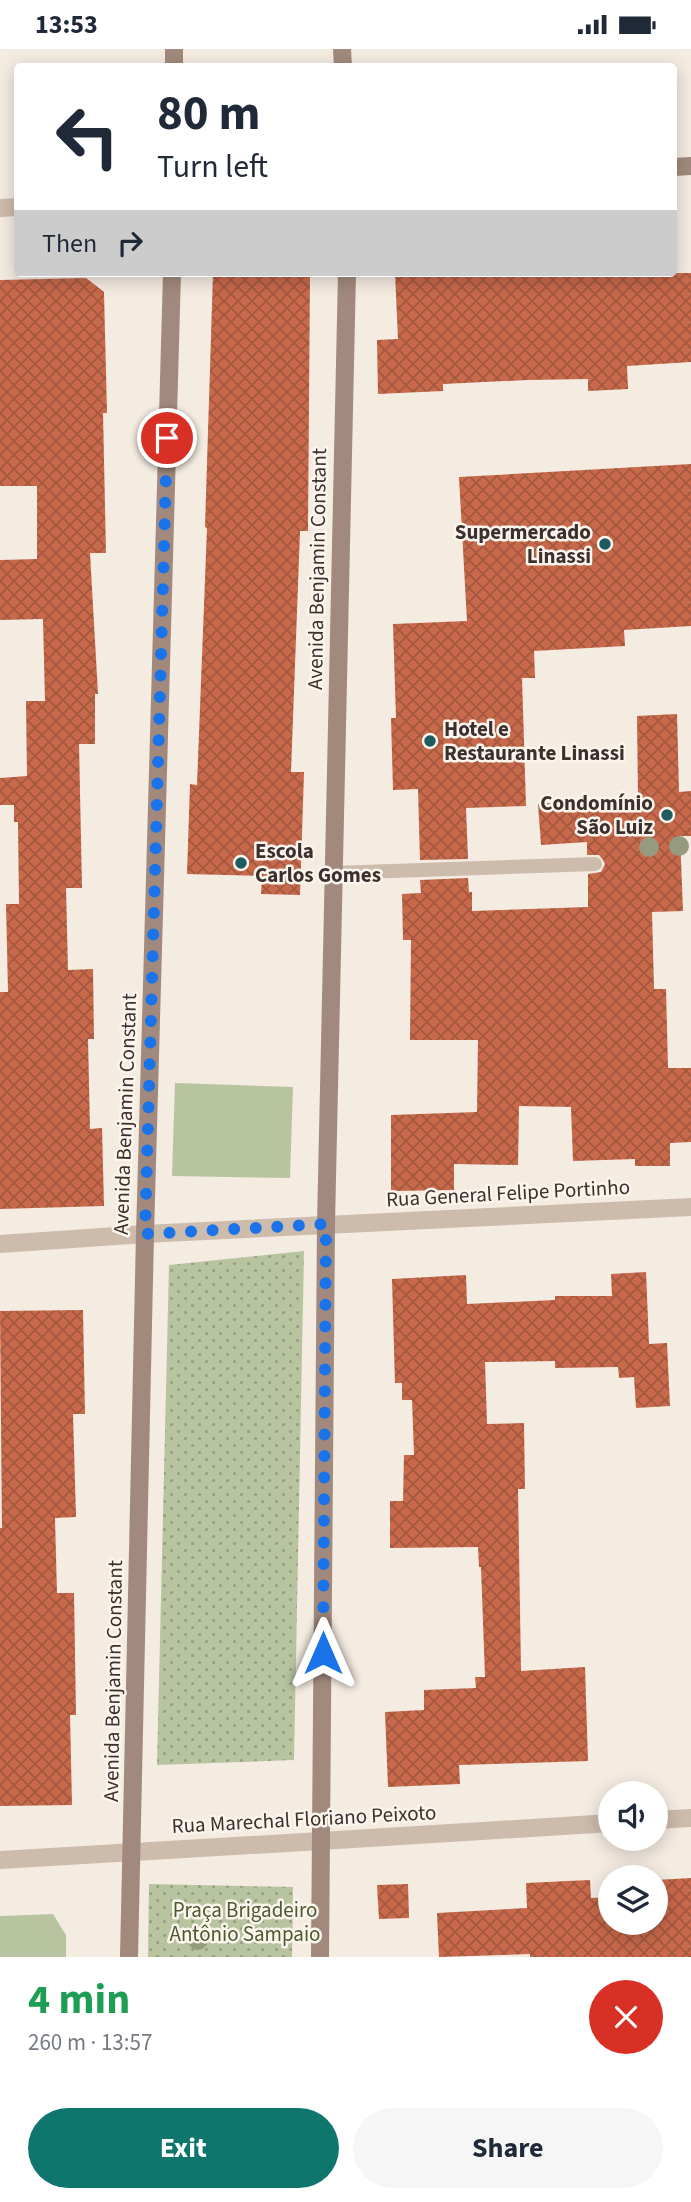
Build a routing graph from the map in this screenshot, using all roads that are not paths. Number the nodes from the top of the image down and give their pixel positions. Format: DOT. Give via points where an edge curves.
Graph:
graph roads {
  1 [pos="172,277"];
  2 [pos="347,277"];
  3 [pos="595,864"];
  4 [pos="333,873"];
  5 [pos="691,1207"];
  6 [pos="326,1224"];
  7 [pos="145,1234"];
  8 [pos="0,1244"];
  9 [pos="691,1818"];
  10 [pos="668,1819"];
  11 [pos="598,1824"];
  12 [pos="321,1841"];
  13 [pos="132,1851"];
  14 [pos="0,1860"];
  15 [pos="129,1957"];
  16 [pos="320,1957"];
  1 -- 7 [label="main road, Avenida Benjamin Constant"];
  2 -- 4 [label="main road, Avenida Benjamin Constant"];
  3 -- 4 [label="lane"];
  4 -- 6 [label="main road, Avenida Benjamin Constant"];
  5 -- 6 [label="street, Rua General Felipe Portinho"];
  6 -- 7 [label="street, Rua General Felipe Portinho"];
  6 -- 12 [label="main road, Avenida Benjamin Constant"];
  7 -- 8 [label="street"];
  7 -- 13 [label="main road, Avenida Benjamin Constant"];
  9 -- 10 [label="street"];
  11 -- 12 [label="street, Rua Marechal Floriano Peixoto"];
  12 -- 13 [label="street, Rua Marechal Floriano Peixoto"];
  12 -- 16 [label="main road, Avenida Benjamin Constant"];
  13 -- 14 [label="street, Rua Marechal Floriano Peixoto"];
  13 -- 15 [label="main road, Avenida Benjamin Constant"];
}
